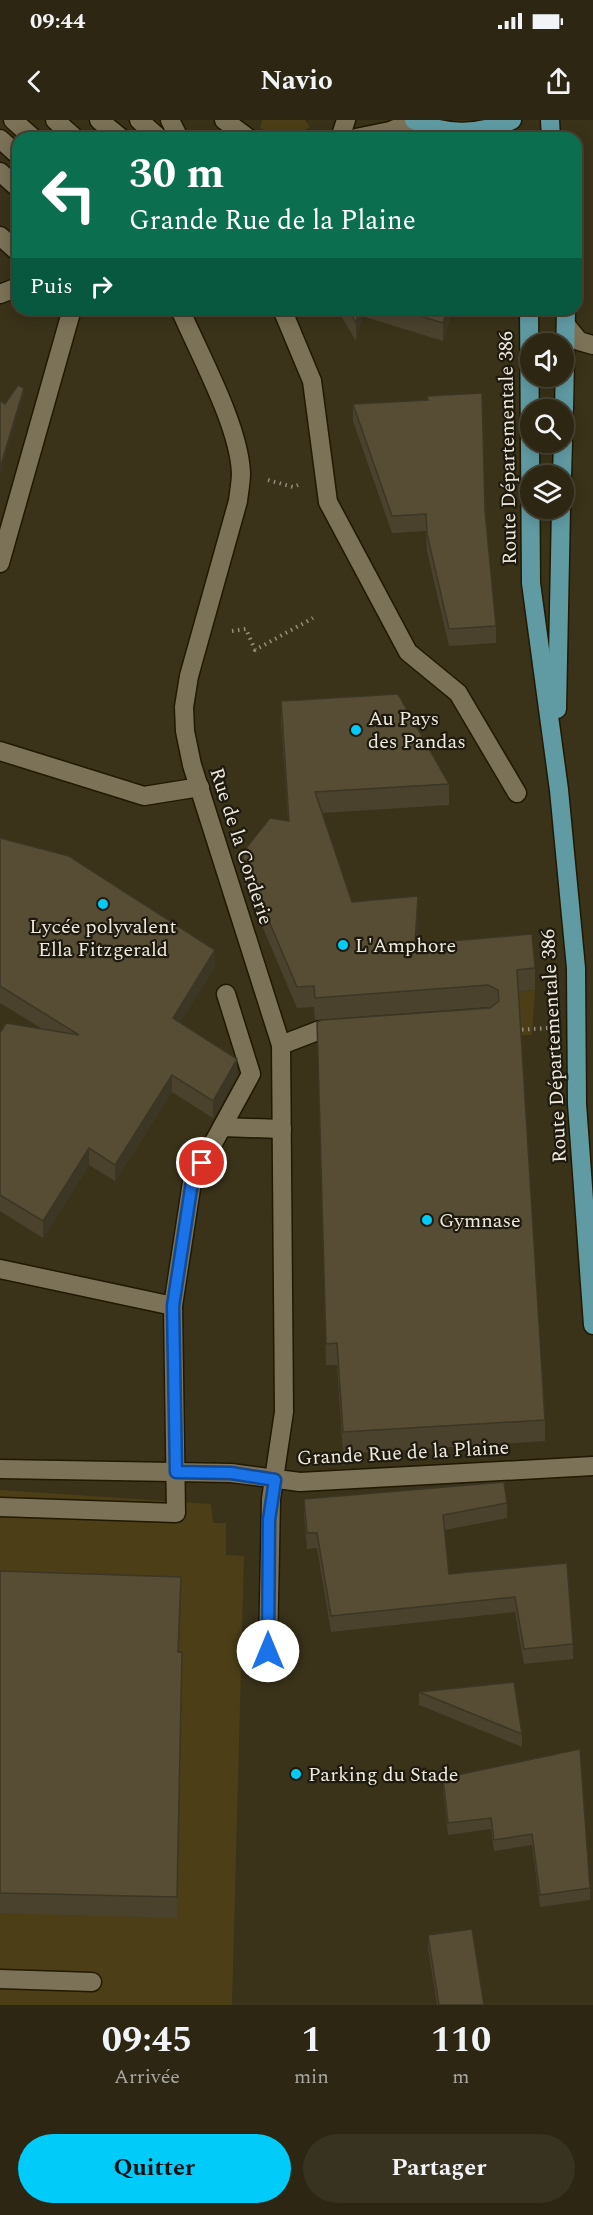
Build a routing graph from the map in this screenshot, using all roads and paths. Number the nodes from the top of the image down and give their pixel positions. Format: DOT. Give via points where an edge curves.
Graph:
graph roads {
  1 [pos="13,120"];
  2 [pos="55,120"];
  3 [pos="99,120"];
  4 [pos="139,120"];
  5 [pos="224,120"];
  6 [pos="512,120"];
  7 [pos="414,121"];
  8 [pos="26,132"];
  9 [pos="68,132"];
  10 [pos="114,132"];
  11 [pos="152,132"];
  12 [pos="240,132"];
  13 [pos="385,132"];
  14 [pos="448,132"];
  15 [pos="475,132"];
  16 [pos="0,139"];
  17 [pos="12,150"];
  18 [pos="0,172"];
  19 [pos="12,183"];
  20 [pos="0,236"];
  21 [pos="12,247"];
  22 [pos="70,315"];
  23 [pos="183,315"];
  24 [pos="284,315"];
  25 [pos="529,315"];
  26 [pos="564,315"];
  27 [pos="565,315"];
  28 [pos="593,345"];
  29 [pos="564,399"];
  30 [pos="263,479"];
  31 [pos="293,487"];
  32 [pos="561,519"];
  33 [pos="0,562"];
  34 [pos="313,618"];
  35 [pos="236,632"];
  36 [pos="0,751"];
  37 [pos="555,765"];
  38 [pos="200,787"];
  39 [pos="517,793"];
  40 [pos="226,994"];
  41 [pos="353,1028"];
  42 [pos="551,1028"];
  43 [pos="504,1030"];
  44 [pos="281,1045"];
  45 [pos="222,1127"];
  46 [pos="282,1129"];
  47 [pos="0,1269"];
  48 [pos="173,1306"];
  49 [pos="593,1325"];
  50 [pos="593,1466"];
  51 [pos="0,1469"];
  52 [pos="176,1472"];
  53 [pos="275,1480"];
  54 [pos="0,1507"];
  55 [pos="268,1651"];
  56 [pos="0,1979"];
  57 [pos="92,1982"];
  1 -- 8 [label="street"];
  2 -- 9 [label="street"];
  3 -- 10 [label="street"];
  4 -- 11 [label="street"];
  5 -- 12 [label="street"];
  6 -- 15 [label="main road"];
  7 -- 13 [label="street"];
  7 -- 14 [label="main road"];
  16 -- 17 [label="street"];
  18 -- 19 [label="street"];
  20 -- 21 [label="street"];
  22 -- 33 [label="street"];
  23 -- 38 [label="street, Rue de la Corderie" via="229,423 241,474 238,501 189,676 184,707 185,731"];
  24 -- 39 [label="street" via="312,381 328,502 408,652 458,693"];
  25 -- 37 [label="main road, Route Départementale 386" via="531,583"];
  26 -- 29 [label="main road"];
  27 -- 28 [label="street" via="579,341"];
  30 -- 31 [label="path"];
  32 -- 37 [label="main road, Route Départementale 386"];
  34 -- 35 [label="path" via="255,650 246,629"];
  36 -- 38 [label="street" via="144,796"];
  37 -- 49 [label="main road, Route Départementale 386" via="576,968 577,1104"];
  38 -- 44 [label="street, Rue de la Corderie"];
  40 -- 45 [label="street" via="251,1074"];
  41 -- 44 [label="street" via="320,1030"];
  42 -- 43 [label="path"];
  44 -- 46 [label="street, Rue de la Corderie"];
  45 -- 46 [label="street"];
  45 -- 48 [label="street" via="192,1182"];
  46 -- 53 [label="street, Rue de la Corderie" via="284,1412"];
  47 -- 48 [label="street"];
  48 -- 52 [label="street"];
  50 -- 53 [label="street, Grande Rue de la Plaine" via="300,1482"];
  51 -- 52 [label="street, Grande Rue de la Plaine"];
  52 -- 53 [label="street, Grande Rue de la Plaine" via="231,1473"];
  52 -- 54 [label="street" via="176,1513"];
  53 -- 55 [label="street, Rue de la Corderie" via="269,1520"];
  56 -- 57 [label="street"];
}
